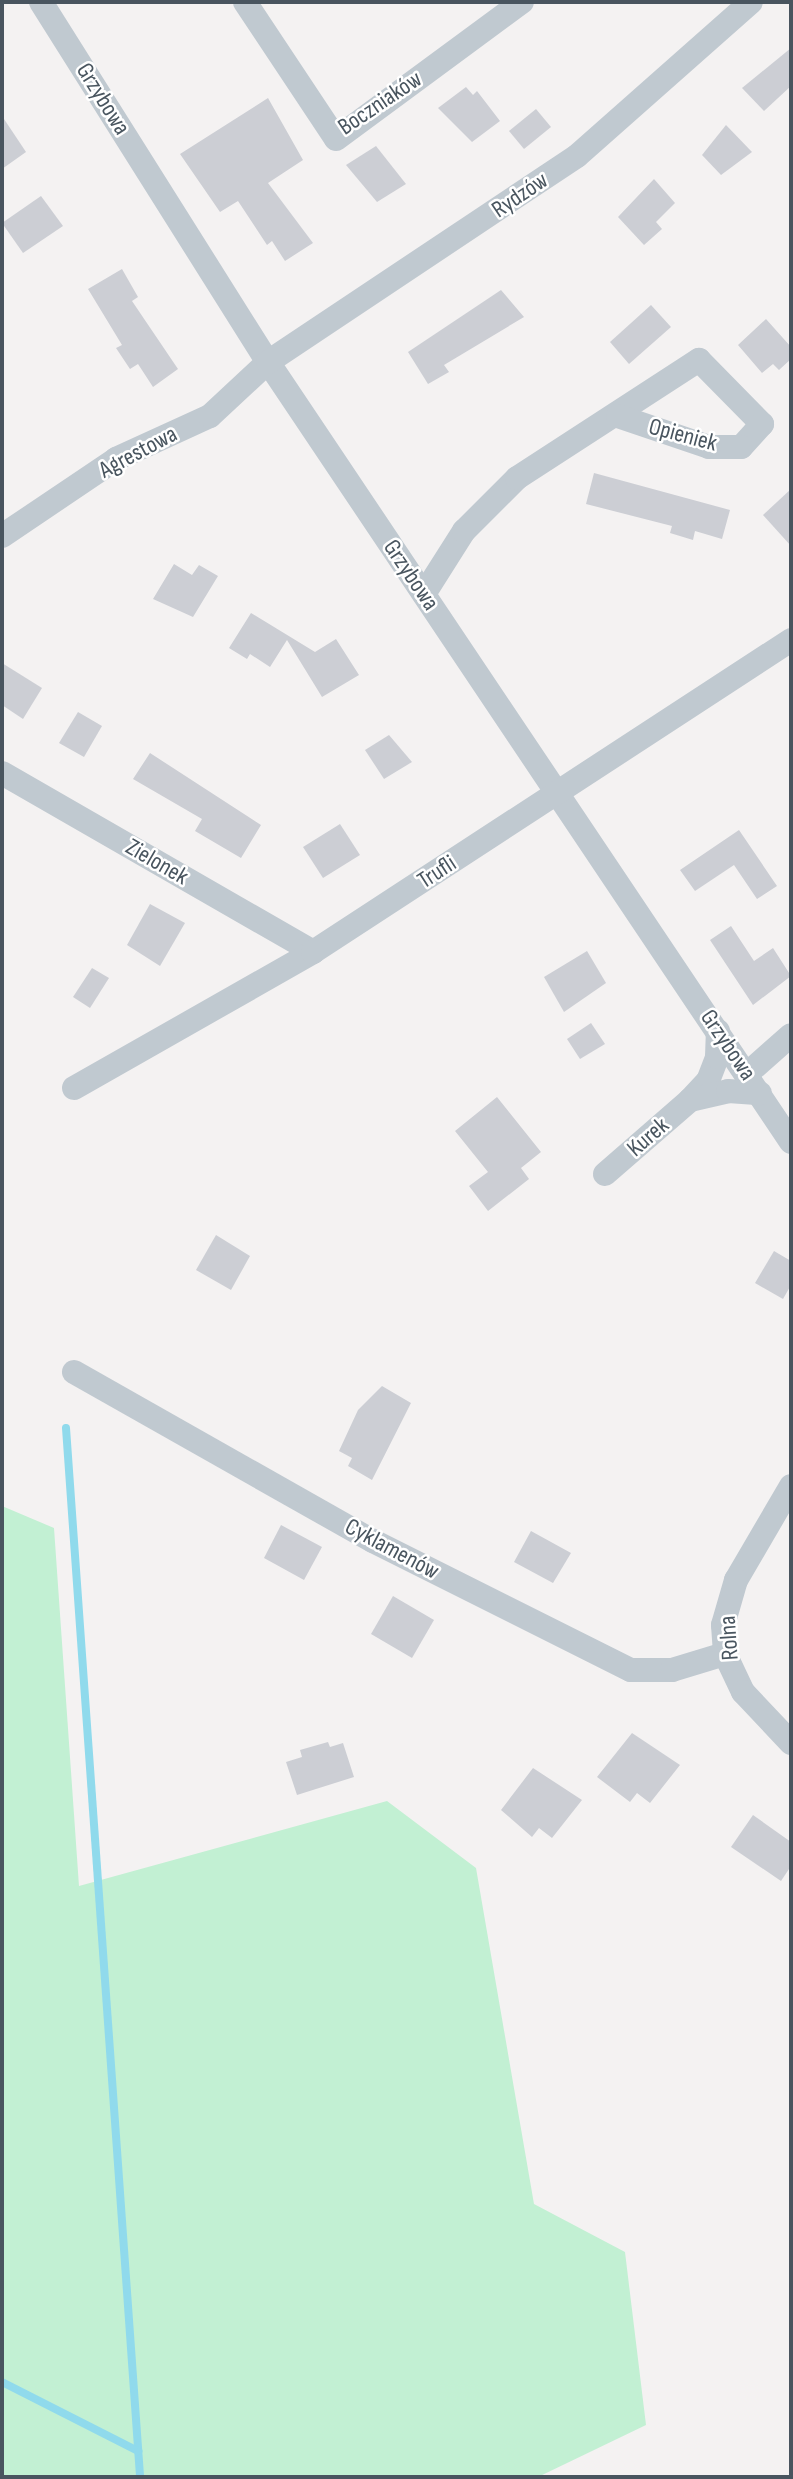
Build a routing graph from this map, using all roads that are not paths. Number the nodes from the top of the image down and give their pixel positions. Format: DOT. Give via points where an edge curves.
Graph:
graph roads {
  1 [pos="41,2"];
  2 [pos="245,2"];
  3 [pos="522,2"];
  4 [pos="751,2"];
  5 [pos="268,362"];
  6 [pos="618,416"];
  7 [pos="2,536"];
  8 [pos="424,594"];
  9 [pos="791,640"];
  10 [pos="2,773"];
  11 [pos="555,796"];
  12 [pos="313,952"];
  13 [pos="718,1031"];
  14 [pos="791,1035"];
  15 [pos="754,1083"];
  16 [pos="74,1088"];
  17 [pos="690,1100"];
  18 [pos="791,1142"];
  19 [pos="605,1174"];
  20 [pos="74,1372"];
  21 [pos="791,1486"];
  22 [pos="725,1654"];
  23 [pos="791,1743"];
  1 -- 5 [label="street, Grzybowa"];
  2 -- 3 [label="street, Boczniaków" via="336,139"];
  4 -- 5 [label="street, Rydzów" via="577,156"];
  5 -- 7 [label="street, Agrestowa" via="210,416 116,460"];
  5 -- 8 [label="street, Grzybowa"];
  6 -- 6 [label="street, Opieniek" via="699,360 762,424 741,447 709,447"];
  6 -- 8 [label="street, Opieniek" via="517,478 464,531"];
  8 -- 11 [label="street, Grzybowa"];
  9 -- 11 [label="street, Trufli"];
  10 -- 12 [label="street, Zielonek"];
  11 -- 12 [label="street, Trufli"];
  11 -- 13 [label="street, Grzybowa"];
  12 -- 16 [label="street, Trufli"];
  13 -- 15 [label="street, Grzybowa"];
  13 -- 17 [label="street, Kurek" via="718,1057 708,1081"];
  14 -- 15 [label="street"];
  15 -- 17 [label="street, Kurek"];
  15 -- 18 [label="street, Grzybowa"];
  17 -- 19 [label="street, Kurek"];
  20 -- 22 [label="street, Cyklamenów" via="373,1541 631,1670 672,1670"];
  21 -- 22 [label="street, Rolna" via="727,1600"];
  22 -- 23 [label="street, Rolna" via="743,1692"];
}
